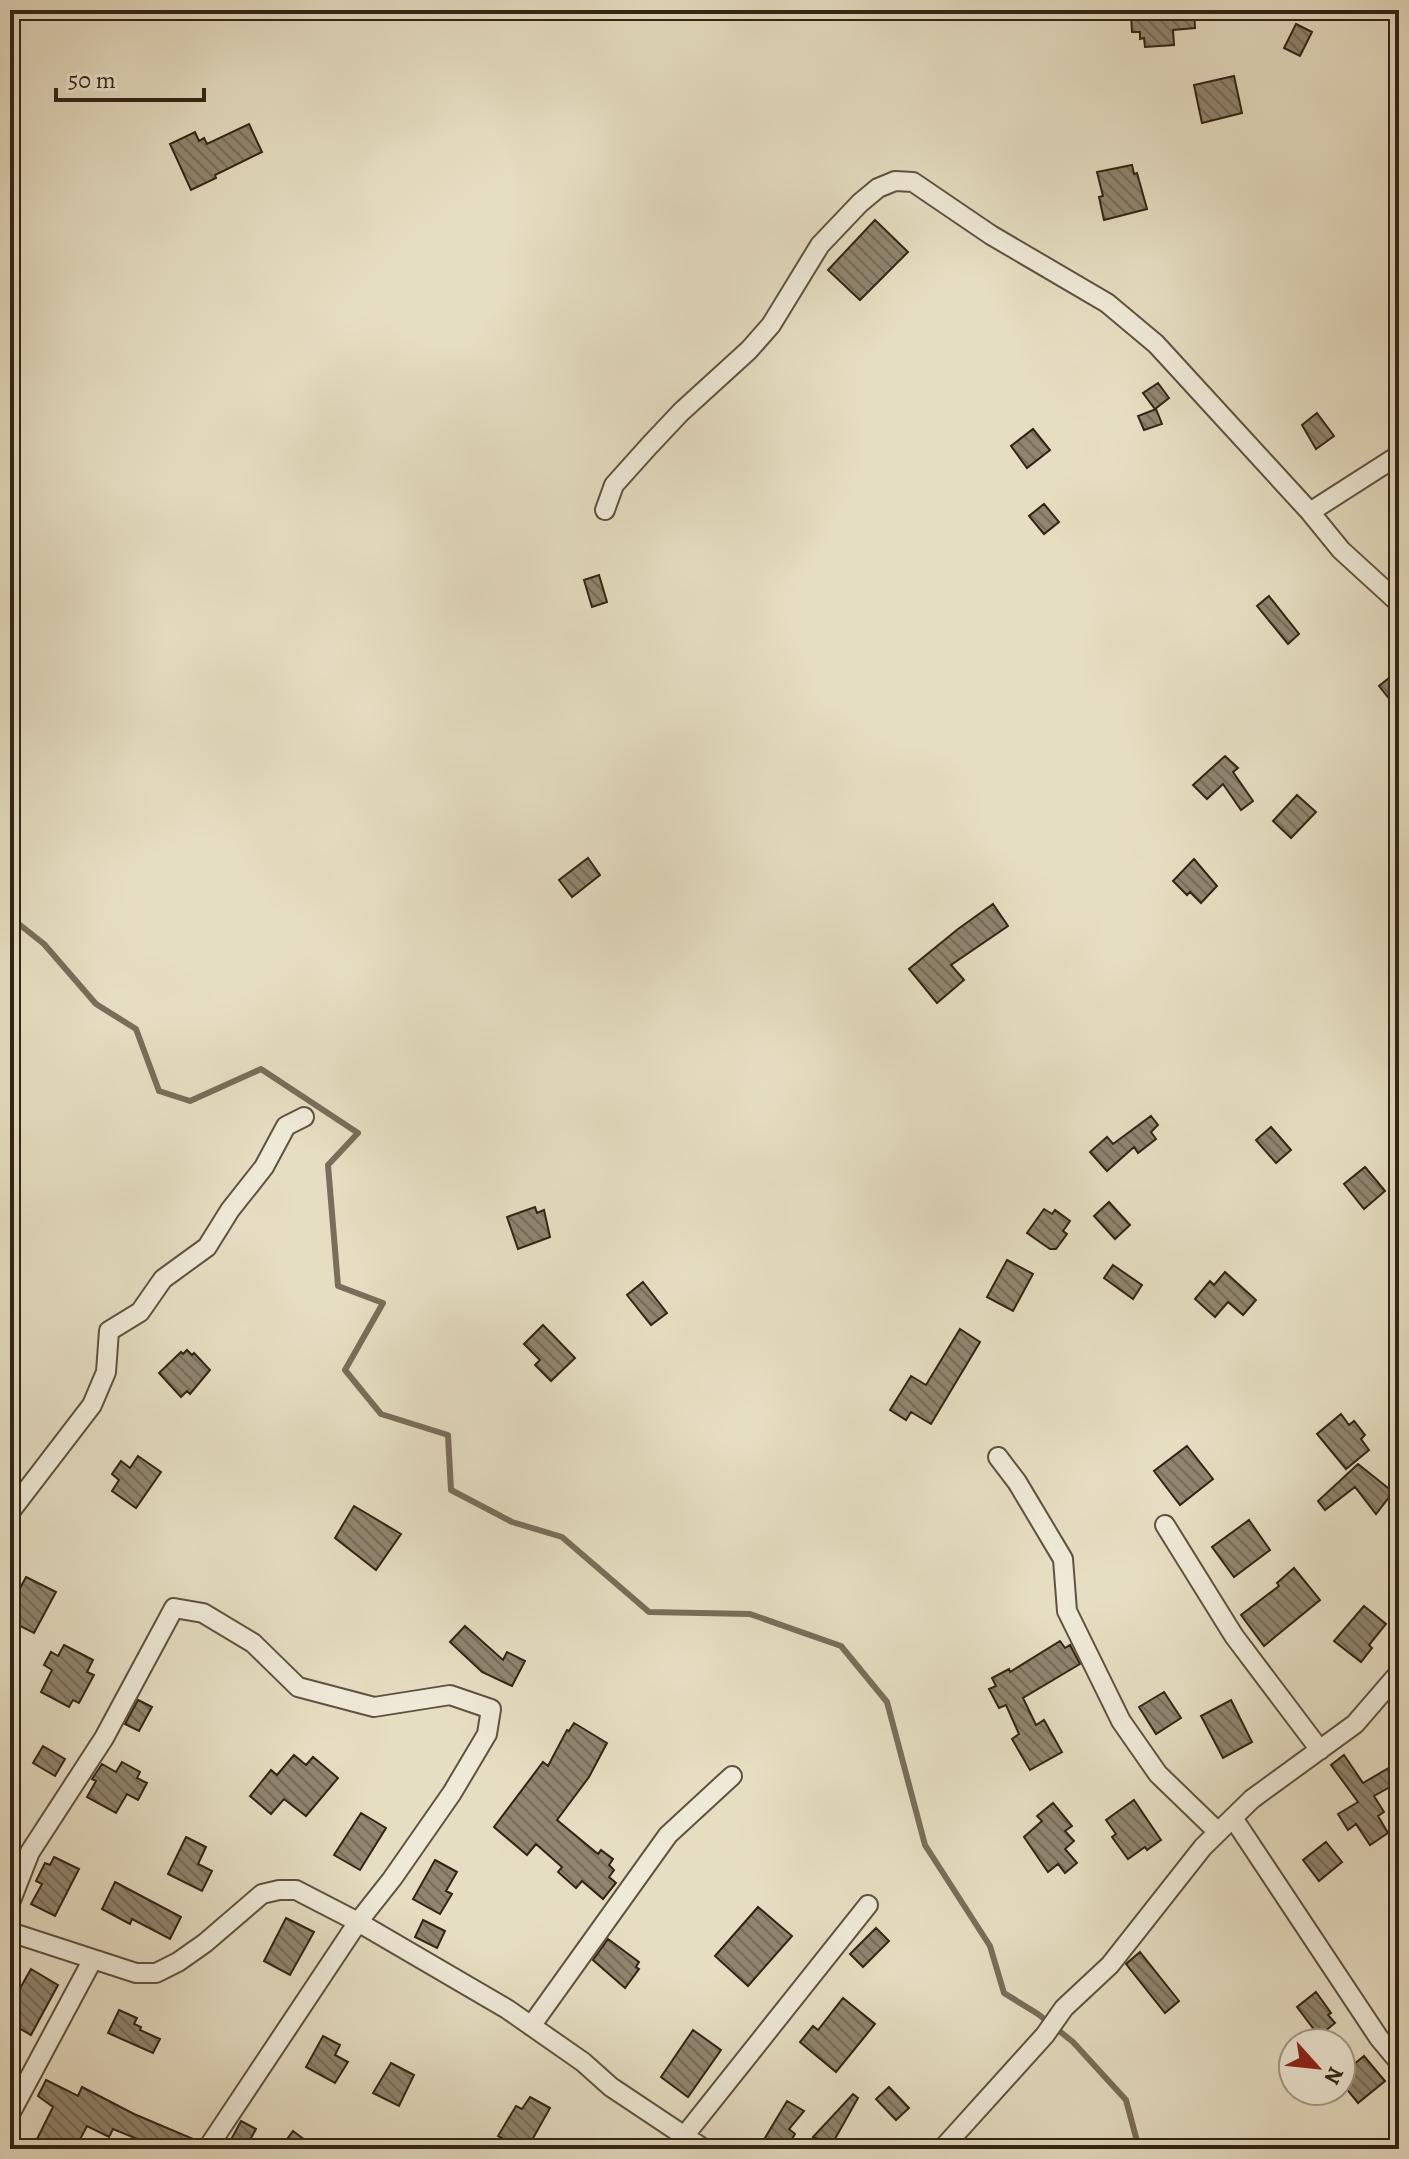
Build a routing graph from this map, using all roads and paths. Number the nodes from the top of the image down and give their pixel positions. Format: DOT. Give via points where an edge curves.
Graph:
graph roads {
  1 [pos="1399,455"];
  2 [pos="605,510"];
  3 [pos="1310,512"];
  4 [pos="1399,603"];
  5 [pos="304,1117"];
  6 [pos="998,1457"];
  7 [pos="10,1512"];
  8 [pos="1165,1525"];
  9 [pos="1399,1673"];
  10 [pos="1320,1750"];
  11 [pos="732,1776"];
  12 [pos="1233,1818"];
  13 [pos="1218,1832"];
  14 [pos="10,1903"];
  15 [pos="868,1905"];
  16 [pos="358,1922"];
  17 [pos="10,1932"];
  18 [pos="93,1959"];
  19 [pos="531,2026"];
  20 [pos="1399,2062"];
  21 [pos="10,2114"];
  22 [pos="685,2135"];
  23 [pos="207,2149"];
  24 [pos="704,2149"];
  25 [pos="942,2149"];
  1 -- 3 [label="street"];
  2 -- 3 [label="street" via="614,485 771,325 820,245 860,203 895,181 913,182 1107,303 1156,344"];
  3 -- 4 [label="street" via="1341,550"];
  5 -- 7 [label="street" via="286,1126 207,1247 163,1279 140,1312 109,1331 106,1372 92,1405"];
  6 -- 13 [label="street" via="1063,1559 1067,1611 1121,1721 1158,1774"];
  8 -- 10 [label="street" via="1234,1636"];
  9 -- 10 [label="street" via="1355,1724"];
  10 -- 12 [label="street"];
  11 -- 19 [label="street" via="668,1835"];
  12 -- 13 [label="street"];
  12 -- 20 [label="street"];
  13 -- 25 [label="street" via="1110,1965 1064,2008"];
  14 -- 16 [label="street" via="30,1852 104,1738 174,1608 203,1613 253,1643 298,1687 374,1707 450,1695 491,1709 487,1734 452,1793"];
  15 -- 22 [label="street"];
  16 -- 18 [label="street" via="296,1890 279,1890 262,1894 205,1943 156,1973 136,1973"];
  16 -- 19 [label="street"];
  16 -- 23 [label="street"];
  17 -- 18 [label="street"];
  18 -- 21 [label="street"];
  19 -- 22 [label="street"];
  22 -- 24 [label="street"];
}
